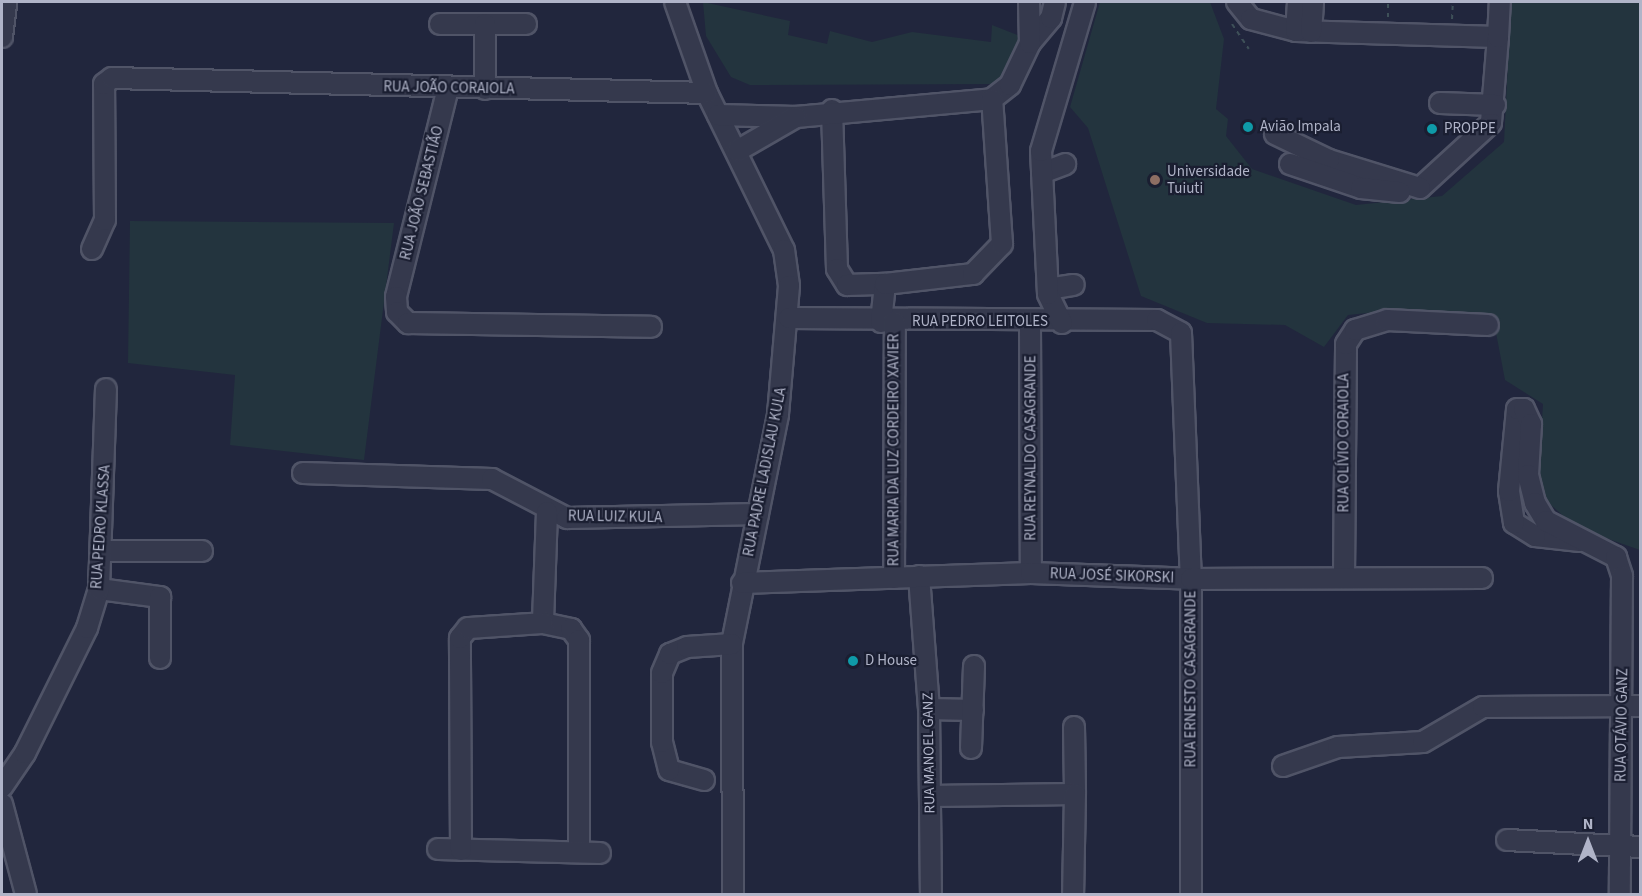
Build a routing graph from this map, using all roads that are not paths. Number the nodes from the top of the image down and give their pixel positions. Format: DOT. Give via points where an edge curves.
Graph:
graph roads {
  1 [pos="6,2"];
  2 [pos="675,2"];
  3 [pos="1029,2"];
  4 [pos="1055,2"];
  5 [pos="1085,2"];
  6 [pos="1237,2"];
  7 [pos="1298,2"];
  8 [pos="1313,2"];
  9 [pos="1500,2"];
  10 [pos="440,24"];
  11 [pos="485,24"];
  12 [pos="526,24"];
  13 [pos="1304,32"];
  14 [pos="2,37"];
  15 [pos="1498,37"];
  16 [pos="1030,43"];
  17 [pos="448,88"];
  18 [pos="485,88"];
  19 [pos="707,93"];
  20 [pos="992,99"];
  21 [pos="1440,103"];
  22 [pos="1495,105"];
  23 [pos="832,110"];
  24 [pos="718,115"];
  25 [pos="796,117"];
  26 [pos="1275,134"];
  27 [pos="737,151"];
  28 [pos="1065,164"];
  29 [pos="1290,164"];
  30 [pos="1042,173"];
  31 [pos="1420,188"];
  32 [pos="92,249"];
  33 [pos="885,284"];
  34 [pos="1074,285"];
  35 [pos="1048,289"];
  36 [pos="789,318"];
  37 [pos="888,322"];
  38 [pos="1030,322"];
  39 [pos="1062,323"];
  40 [pos="1171,324"];
  41 [pos="1488,325"];
  42 [pos="651,327"];
  43 [pos="106,388"];
  44 [pos="303,473"];
  45 [pos="547,512"];
  46 [pos="758,514"];
  47 [pos="1580,541"];
  48 [pos="102,551"];
  49 [pos="202,551"];
  50 [pos="1031,573"];
  51 [pos="919,576"];
  52 [pos="1344,577"];
  53 [pos="894,578"];
  54 [pos="1482,578"];
  55 [pos="1191,579"];
  56 [pos="742,583"];
  57 [pos="99,589"];
  58 [pos="543,623"];
  59 [pos="732,644"];
  60 [pos="160,658"];
  61 [pos="974,666"];
  62 [pos="1631,706"];
  63 [pos="929,709"];
  64 [pos="973,710"];
  65 [pos="1074,728"];
  66 [pos="971,748"];
  67 [pos="1283,766"];
  68 [pos="704,780"];
  69 [pos="2,787"];
  70 [pos="1075,794"];
  71 [pos="930,796"];
  72 [pos="2,804"];
  73 [pos="1507,840"];
  74 [pos="1620,846"];
  75 [pos="1641,847"];
  76 [pos="438,849"];
  77 [pos="461,850"];
  78 [pos="579,852"];
  79 [pos="600,853"];
  80 [pos="26,894"];
  81 [pos="733,894"];
  82 [pos="932,894"];
  83 [pos="1073,894"];
  84 [pos="1191,894"];
  85 [pos="1620,894"];
  1 -- 14 [label="street"];
  2 -- 19 [label="street, RUA PADRE LADISLAU KULA"];
  3 -- 16 [label="street"];
  4 -- 16 [label="street" via="1051,18"];
  5 -- 30 [label="street" via="1044,130"];
  6 -- 13 [label="street" via="1251,19"];
  7 -- 13 [label="street"];
  8 -- 13 [label="street"];
  9 -- 15 [label="street"];
  10 -- 11 [label="street"];
  11 -- 12 [label="street"];
  11 -- 18 [label="street"];
  13 -- 15 [label="street"];
  15 -- 22 [label="street"];
  16 -- 20 [label="street" via="1011,85"];
  17 -- 18 [label="street, RUA JOÃO CORAIOLA"];
  17 -- 32 [label="street, RUA JOÃO CORAIOLA" via="112,78 104,84 105,220"];
  17 -- 42 [label="street, RUA JOÃO SEBASTIÃO" via="396,297 397,312 408,323"];
  18 -- 19 [label="street, RUA JOÃO CORAIOLA"];
  19 -- 24 [label="street, RUA PADRE LADISLAU KULA"];
  20 -- 23 [label="street"];
  20 -- 33 [label="street" via="1002,244 973,274"];
  21 -- 22 [label="street"];
  22 -- 31 [label="street" via="1491,123 1467,150"];
  23 -- 25 [label="street"];
  23 -- 33 [label="street" via="837,269 847,285"];
  24 -- 25 [label="street"];
  24 -- 27 [label="street, RUA PADRE LADISLAU KULA"];
  25 -- 27 [label="street"];
  26 -- 31 [label="street" via="1329,160"];
  27 -- 36 [label="street, RUA PADRE LADISLAU KULA" via="784,250"];
  28 -- 30 [label="street"];
  29 -- 31 [label="street" via="1362,188 1395,193"];
  30 -- 35 [label="street"];
  33 -- 37 [label="street, RUA MARIA DA LUZ CORDEIRO XAVIER"];
  34 -- 35 [label="street"];
  35 -- 39 [label="street"];
  36 -- 37 [label="street, RUA PEDRO LEITOLES"];
  36 -- 46 [label="street, RUA PADRE LADISLAU KULA" via="778,416"];
  37 -- 38 [label="street, RUA PEDRO LEITOLES"];
  37 -- 53 [label="street, RUA MARIA DA LUZ CORDEIRO XAVIER"];
  38 -- 39 [label="street, RUA PEDRO LEITOLES"];
  38 -- 50 [label="street, RUA REYNALDO CASAGRANDE"];
  39 -- 40 [label="street, RUA PEDRO LEITOLES"];
  40 -- 55 [label="street, RUA ERNESTO CASAGRANDE" via="1181,333 1183,345"];
  41 -- 52 [label="street, RUA OLÍVIO CORAIOLA" via="1372,324 1355,330 1343,362"];
  43 -- 48 [label="street, RUA PEDRO KLASSA"];
  44 -- 45 [label="street, RUA LUIZ KULA" via="492,479 524,492"];
  45 -- 46 [label="street, RUA LUIZ KULA" via="603,520"];
  45 -- 58 [label="street"];
  46 -- 56 [label="street, RUA PADRE LADISLAU KULA"];
  47 -- 47 [label="street" via="1546,521 1534,503 1528,475 1531,424 1524,410 1517,409 1510,469 1514,523 1535,536"];
  47 -- 62 [label="street, RUA OTÁVIO GANZ" via="1616,557 1622,576"];
  48 -- 49 [label="street"];
  48 -- 57 [label="street, RUA PEDRO KLASSA"];
  50 -- 51 [label="street, RUA JOSÉ SIKORSKI"];
  50 -- 55 [label="street, RUA JOSÉ SIKORSKI"];
  51 -- 53 [label="street, RUA JOSÉ SIKORSKI"];
  51 -- 63 [label="street, RUA MANOEL GANZ"];
  52 -- 54 [label="street, RUA JOSÉ SIKORSKI"];
  52 -- 55 [label="street, RUA JOSÉ SIKORSKI"];
  53 -- 56 [label="street, RUA JOSÉ SIKORSKI"];
  55 -- 84 [label="street, RUA ERNESTO CASAGRANDE"];
  56 -- 59 [label="street, RUA PADRE LADISLAU KULA"];
  57 -- 60 [label="street" via="160,597"];
  57 -- 69 [label="street, RUA PEDRO KLASSA" via="87,628 25,753"];
  58 -- 77 [label="street" via="468,628 460,638"];
  58 -- 78 [label="street" via="572,629 579,640"];
  59 -- 68 [label="street" via="687,646 670,654 662,673 662,742 669,770"];
  59 -- 81 [label="street, RUA PADRE LADISLAU KULA"];
  61 -- 64 [label="street"];
  62 -- 67 [label="street" via="1483,707 1423,742 1338,747"];
  62 -- 74 [label="street, RUA OTÁVIO GANZ"];
  63 -- 64 [label="street"];
  63 -- 71 [label="street, RUA MANOEL GANZ"];
  64 -- 66 [label="street"];
  65 -- 70 [label="street"];
  70 -- 71 [label="street"];
  70 -- 83 [label="street"];
  71 -- 82 [label="street, RUA MANOEL GANZ"];
  72 -- 80 [label="street"];
  73 -- 74 [label="street"];
  74 -- 75 [label="street"];
  74 -- 85 [label="street, RUA OTÁVIO GANZ"];
  76 -- 77 [label="street"];
  77 -- 78 [label="street"];
  78 -- 79 [label="street"];
}
